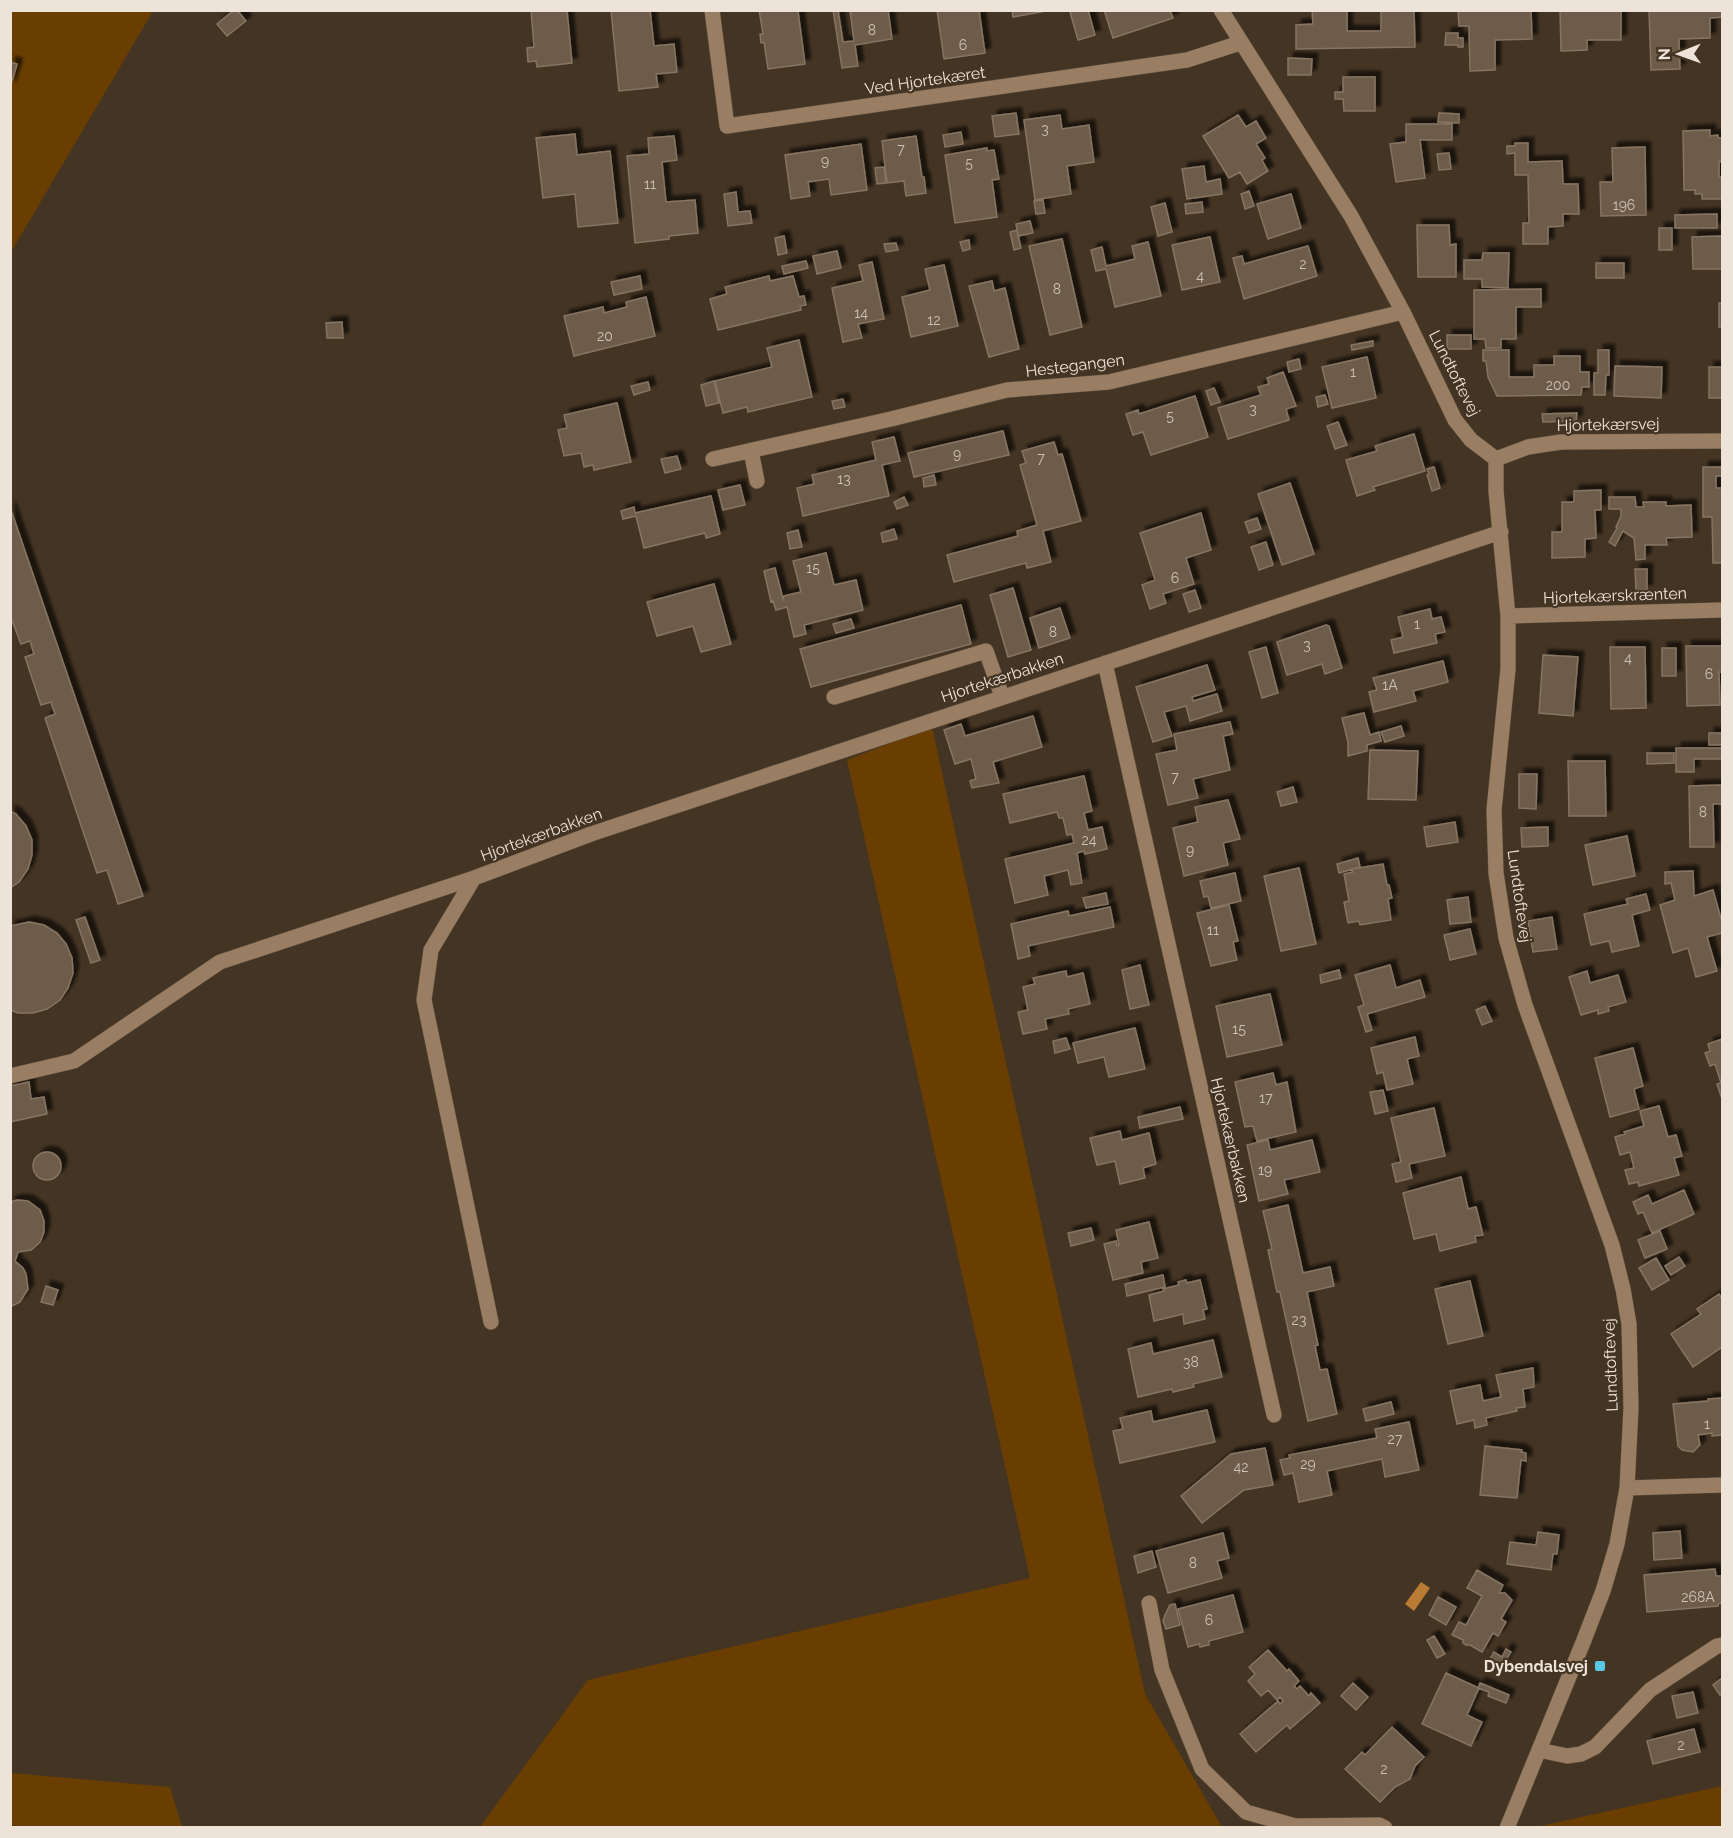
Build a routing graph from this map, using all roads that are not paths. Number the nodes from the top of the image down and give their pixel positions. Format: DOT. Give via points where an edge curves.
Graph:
graph roads {
  1 [pos="712,10"];
  2 [pos="1221,10"];
  3 [pos="1240,43"];
  4 [pos="1403,312"];
  5 [pos="1722,441"];
  6 [pos="751,451"];
  7 [pos="713,459"];
  8 [pos="1496,459"];
  9 [pos="758,481"];
  10 [pos="1501,532"];
  11 [pos="1722,610"];
  12 [pos="1508,616"];
  13 [pos="1105,663"];
  14 [pos="1002,696"];
  15 [pos="834,697"];
  16 [pos="474,878"];
  17 [pos="10,1076"];
  18 [pos="491,1322"];
  19 [pos="1274,1415"];
  20 [pos="1722,1485"];
  21 [pos="1627,1488"];
  22 [pos="1149,1603"];
  23 [pos="1722,1645"];
  24 [pos="1539,1750"];
  25 [pos="1384,1827"];
  26 [pos="1508,1827"];
  1 -- 3 [label="street, Ved Hjortekæret" via="727,126 1187,60"];
  2 -- 3 [label="street, Lundtoftevej"];
  3 -- 4 [label="street, Lundtoftevej" via="1351,216"];
  4 -- 6 [label="street, Hestegangen" via="1109,382 1007,390"];
  4 -- 8 [label="street, Lundtoftevej" via="1455,420 1471,440"];
  5 -- 8 [label="street, Hjortekærsvej" via="1562,442 1528,447"];
  6 -- 7 [label="street, Hestegangen"];
  6 -- 9 [label="street"];
  8 -- 10 [label="street, Lundtoftevej"];
  10 -- 12 [label="street, Lundtoftevej"];
  10 -- 13 [label="street, Hjortekærbakken"];
  11 -- 12 [label="street, Hjortekærskrænten"];
  12 -- 21 [label="street, Lundtoftevej" via="1508,669 1494,810 1496,873 1506,938 1525,1005 1612,1245 1623,1289 1629,1324 1631,1408"];
  13 -- 14 [label="street, Hjortekærbakken"];
  13 -- 19 [label="street, Hjortekærbakken"];
  14 -- 15 [label="street" via="986,651"];
  14 -- 16 [label="street, Hjortekærbakken" via="591,834"];
  16 -- 17 [label="street, Hjortekærbakken" via="220,962 74,1061"];
  16 -- 18 [label="street" via="430,950 424,1000"];
  20 -- 21 [label="street"];
  21 -- 24 [label="street, Lundtoftevej" via="1603,1591"];
  22 -- 25 [label="street" via="1162,1670 1202,1770 1246,1812 1295,1826"];
  23 -- 24 [label="street" via="1650,1690 1595,1747 1567,1756"];
  24 -- 26 [label="street, Lundtoftevej"];
}
